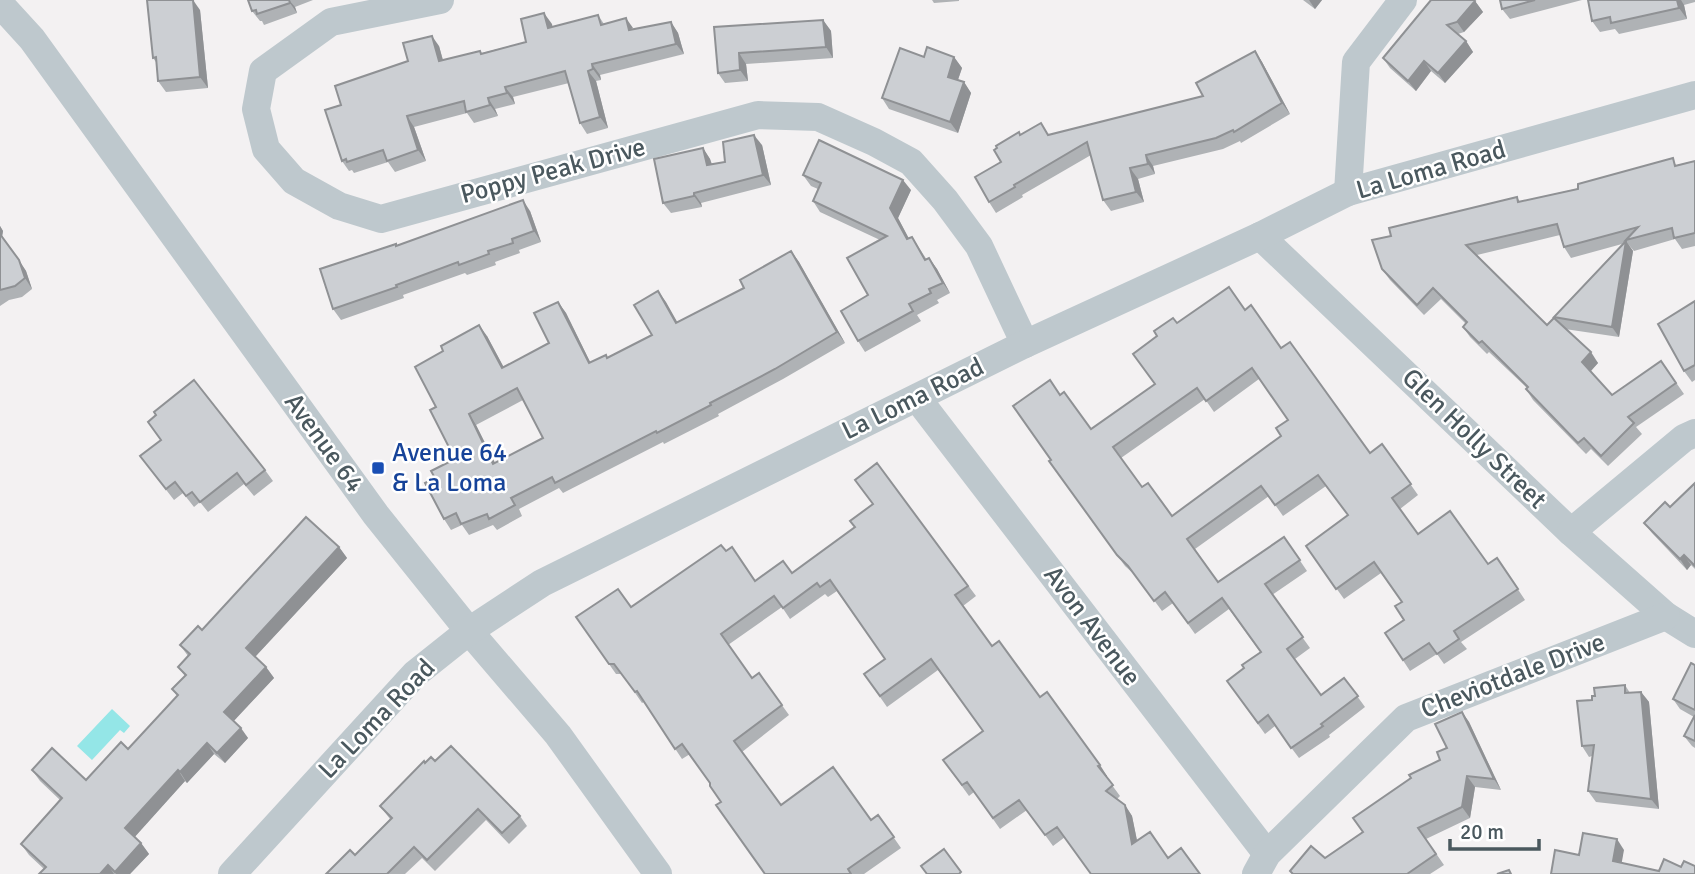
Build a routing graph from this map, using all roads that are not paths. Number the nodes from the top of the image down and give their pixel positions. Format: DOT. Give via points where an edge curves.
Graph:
graph roads {
  1 [pos="440,0"];
  2 [pos="1403,0"];
  3 [pos="0,4"];
  4 [pos="1695,95"];
  5 [pos="1348,192"];
  6 [pos="1260,236"];
  7 [pos="1025,344"];
  8 [pos="917,398"];
  9 [pos="1695,433"];
  10 [pos="1571,532"];
  11 [pos="1666,616"];
  12 [pos="469,631"];
  13 [pos="1695,634"];
  14 [pos="1262,864"];
  15 [pos="232,874"];
  16 [pos="658,874"];
  1 -- 7 [label="street, Poppy Peak Drive" via="331,22 263,71 256,109 266,149 294,181 339,206 381,219 758,115 817,117 911,162 979,246"];
  2 -- 5 [label="street" via="1356,62"];
  3 -- 12 [label="street, Avenue 64" via="32,39 376,515"];
  4 -- 5 [label="street, La Loma Road"];
  5 -- 6 [label="street, La Loma Road"];
  6 -- 7 [label="street, La Loma Road"];
  6 -- 10 [label="street, Glen Holly Street"];
  7 -- 8 [label="street, La Loma Road"];
  8 -- 12 [label="street, La Loma Road" via="542,583"];
  8 -- 14 [label="street, Avon Avenue"];
  9 -- 10 [label="street"];
  10 -- 11 [label="street, Glen Holly Street"];
  11 -- 13 [label="street, Glen Holly Street"];
  11 -- 14 [label="street, Cheviotdale Drive" via="1406,718"];
  12 -- 15 [label="street, La Loma Road" via="415,674"];
  12 -- 16 [label="street, Avenue 64" via="558,734"];
}
